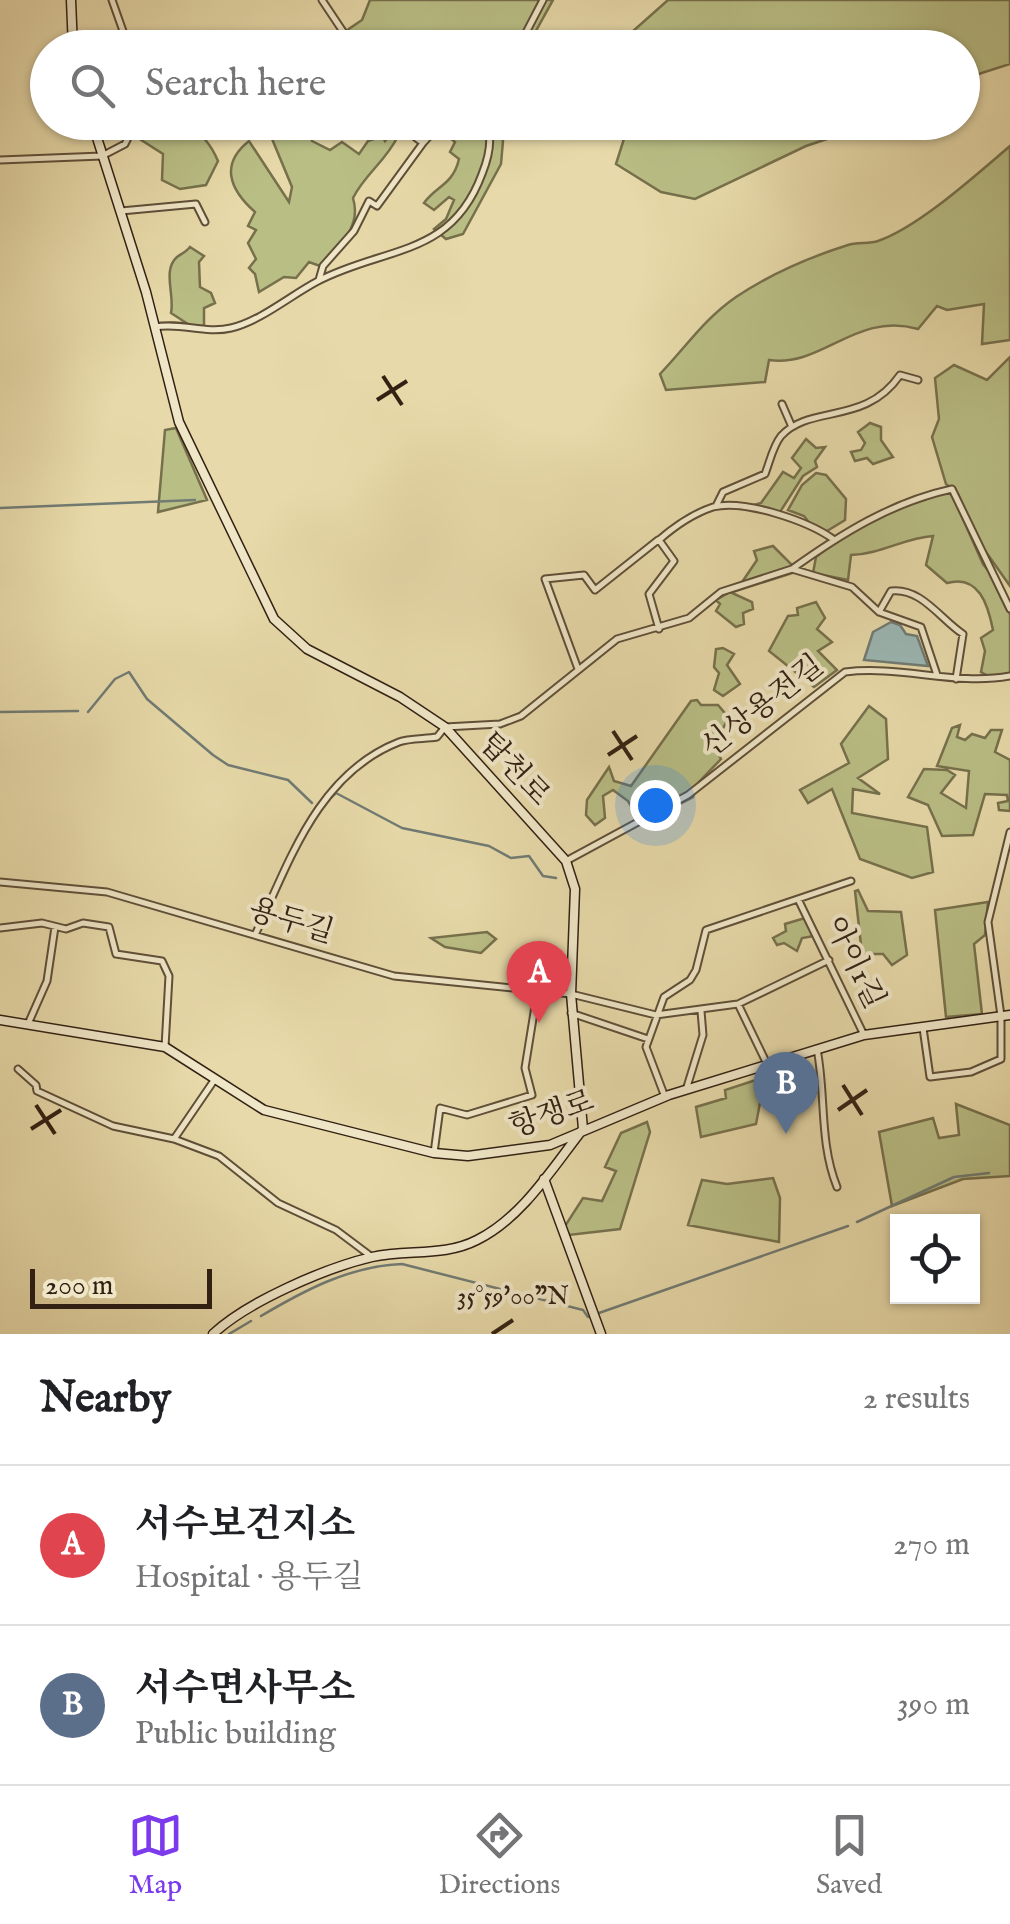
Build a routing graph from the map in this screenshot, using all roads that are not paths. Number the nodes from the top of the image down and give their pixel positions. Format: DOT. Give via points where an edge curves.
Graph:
graph roads {
  1 [pos="71,0"];
  2 [pos="112,0"];
  3 [pos="322,0"];
  4 [pos="543,0"];
  5 [pos="72,30"];
  6 [pos="123,30"];
  7 [pos="342,30"];
  8 [pos="527,30"];
  9 [pos="97,140"];
  10 [pos="127,140"];
  11 [pos="419,140"];
  12 [pos="426,140"];
  13 [pos="490,140"];
  14 [pos="423,143"];
  15 [pos="102,156"];
  16 [pos="0,160"];
  17 [pos="121,210"];
  18 [pos="205,222"];
  19 [pos="320,280"];
  20 [pos="155,327"];
  21 [pos="918,380"];
  22 [pos="782,404"];
  23 [pos="792,427"];
  24 [pos="716,506"];
  25 [pos="659,540"];
  26 [pos="834,540"];
  27 [pos="792,569"];
  28 [pos="1010,609"];
  29 [pos="878,612"];
  30 [pos="659,628"];
  31 [pos="578,669"];
  32 [pos="938,675"];
  33 [pos="1010,676"];
  34 [pos="956,679"];
  35 [pos="446,727"];
  36 [pos="1010,832"];
  37 [pos="566,861"];
  38 [pos="851,881"];
  39 [pos="0,882"];
  40 [pos="798,899"];
  41 [pos="55,927"];
  42 [pos="0,928"];
  43 [pos="255,935"];
  44 [pos="829,960"];
  45 [pos="537,994"];
  46 [pos="570,994"];
  47 [pos="738,1004"];
  48 [pos="701,1011"];
  49 [pos="571,1013"];
  50 [pos="656,1016"];
  51 [pos="1006,1016"];
  52 [pos="0,1020"];
  53 [pos="28,1025"];
  54 [pos="922,1028"];
  55 [pos="864,1035"];
  56 [pos="648,1039"];
  57 [pos="165,1047"];
  58 [pos="817,1049"];
  59 [pos="1000,1059"];
  60 [pos="766,1064"];
  61 [pos="1010,1066"];
  62 [pos="18,1068"];
  63 [pos="216,1077"];
  64 [pos="686,1090"];
  65 [pos="665,1097"];
  66 [pos="584,1129"];
  67 [pos="174,1138"];
  68 [pos="434,1153"];
  69 [pos="544,1178"];
  70 [pos="838,1187"];
  71 [pos="372,1257"];
  72 [pos="212,1334"];
  73 [pos="601,1334"];
  1 -- 5 [label="main road"];
  2 -- 6 [label="street"];
  3 -- 7 [label="street"];
  4 -- 8 [label="street"];
  9 -- 15 [label="main road, 탑천로"];
  10 -- 15 [label="street"];
  11 -- 14 [label="street"];
  12 -- 14 [label="street"];
  13 -- 19 [label="street" via="458,220 402,252"];
  14 -- 19 [label="street" via="376,206 369,201"];
  15 -- 16 [label="street"];
  15 -- 17 [label="main road, 탑천로"];
  17 -- 18 [label="street" via="196,204"];
  17 -- 20 [label="main road, 탑천로"];
  19 -- 20 [label="street" via="234,327"];
  20 -- 35 [label="main road, 탑천로" via="179,422 274,619 308,649"];
  21 -- 23 [label="street" via="900,375 885,397"];
  22 -- 23 [label="street"];
  23 -- 24 [label="street" via="776,442 765,474 724,492"];
  24 -- 25 [label="street" via="681,521"];
  24 -- 26 [label="street" via="788,515"];
  25 -- 30 [label="street" via="674,561 648,594"];
  25 -- 31 [label="street" via="595,590 584,575 545,579"];
  26 -- 27 [label="street"];
  26 -- 28 [label="street" via="912,498 952,489"];
  27 -- 29 [label="street" via="852,587"];
  27 -- 30 [label="street" via="721,592 689,618"];
  29 -- 32 [label="street" via="921,627"];
  29 -- 34 [label="street" via="898,589 950,621 964,641"];
  30 -- 31 [label="street" via="617,639"];
  31 -- 35 [label="street" via="521,716"];
  32 -- 34 [label="street, 신상용전길"];
  32 -- 37 [label="street, 신상용전길" via="845,672 688,795"];
  33 -- 34 [label="street, 신상용전길"];
  35 -- 37 [label="main road, 탑천로"];
  35 -- 43 [label="street" via="437,737 402,740 378,754 318,804"];
  36 -- 51 [label="street" via="988,922"];
  37 -- 46 [label="main road" via="576,909"];
  38 -- 40 [label="street"];
  39 -- 43 [label="street, 용두길" via="107,892"];
  40 -- 44 [label="street, 아이1길"];
  40 -- 50 [label="street, 아이1길" via="706,930 690,980 664,997"];
  41 -- 42 [label="street"];
  41 -- 53 [label="street" via="47,981"];
  41 -- 57 [label="street" via="109,927 116,954 162,962 169,976"];
  43 -- 45 [label="street, 용두길" via="394,976"];
  44 -- 47 [label="street"];
  44 -- 55 [label="street, 아이1길"];
  45 -- 46 [label="street, 용두길"];
  45 -- 68 [label="street" via="525,1068 532,1095 467,1115 440,1108"];
  46 -- 49 [label="main road"];
  46 -- 50 [label="street, 용두길"];
  47 -- 48 [label="street"];
  47 -- 60 [label="street"];
  48 -- 50 [label="street"];
  48 -- 64 [label="street" via="702,1034"];
  49 -- 56 [label="street"];
  49 -- 66 [label="main road"];
  50 -- 56 [label="street, 아이1길"];
  51 -- 54 [label="main road, 항쟁로"];
  51 -- 59 [label="street"];
  52 -- 53 [label="main road, 항쟁로"];
  53 -- 57 [label="main road, 항쟁로"];
  54 -- 55 [label="main road, 항쟁로"];
  54 -- 59 [label="street" via="930,1077 971,1072"];
  55 -- 58 [label="main road, 항쟁로"];
  56 -- 65 [label="street"];
  57 -- 63 [label="main road, 항쟁로"];
  58 -- 60 [label="main road, 항쟁로"];
  58 -- 70 [label="street" via="824,1132"];
  59 -- 61 [label="street"];
  60 -- 64 [label="main road, 항쟁로"];
  62 -- 67 [label="street" via="37,1091 76,1111"];
  63 -- 67 [label="street"];
  63 -- 68 [label="main road, 항쟁로" via="264,1110"];
  64 -- 65 [label="main road, 항쟁로"];
  65 -- 66 [label="main road, 항쟁로"];
  66 -- 68 [label="main road, 항쟁로" via="505,1154"];
  66 -- 69 [label="main road"];
  67 -- 71 [label="street" via="219,1156 278,1203 336,1230"];
  69 -- 71 [label="main road" via="479,1240 450,1251"];
  69 -- 73 [label="main road"];
  71 -- 72 [label="main road" via="263,1302"];
}
